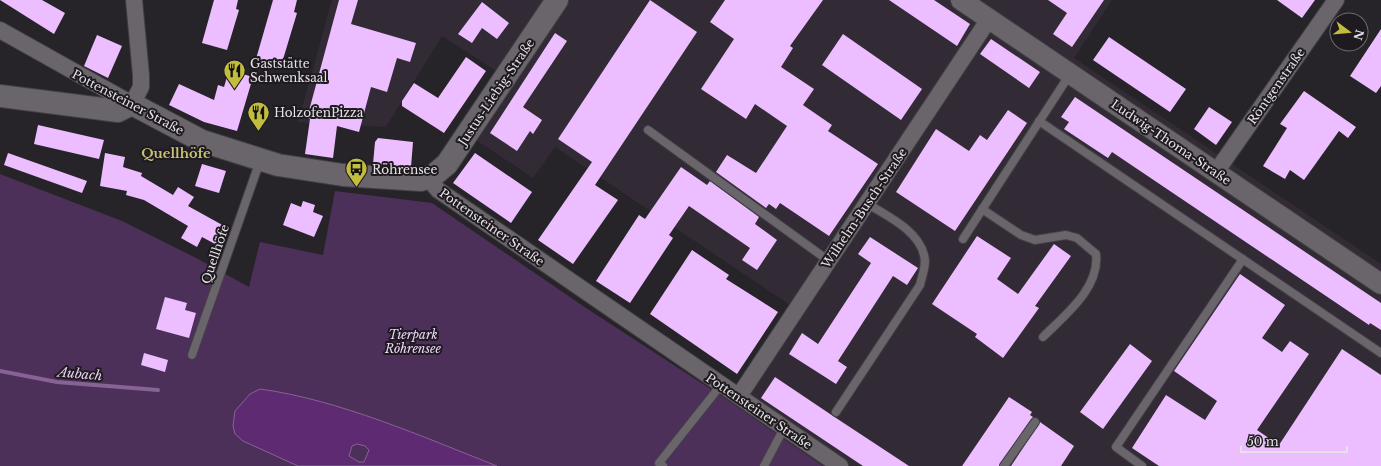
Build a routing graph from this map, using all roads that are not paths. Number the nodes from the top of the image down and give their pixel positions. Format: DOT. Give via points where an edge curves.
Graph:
graph roads {
  1 [pos="134,0"];
  2 [pos="557,0"];
  3 [pos="960,0"];
  4 [pos="1336,0"];
  5 [pos="989,19"];
  6 [pos="0,30"];
  7 [pos="1070,74"];
  8 [pos="0,96"];
  9 [pos="132,104"];
  10 [pos="1039,122"];
  11 [pos="648,130"];
  12 [pos="260,160"];
  13 [pos="1216,172"];
  14 [pos="428,178"];
  15 [pos="868,204"];
  16 [pos="982,209"];
  17 [pos="962,239"];
  18 [pos="1243,259"];
  19 [pos="829,261"];
  20 [pos="1381,284"];
  21 [pos="1043,337"];
  22 [pos="1381,353"];
  23 [pos="192,355"];
  24 [pos="721,385"];
  25 [pos="740,396"];
  26 [pos="836,412"];
  27 [pos="1035,422"];
  28 [pos="784,428"];
  29 [pos="663,466"];
  30 [pos="764,466"];
  31 [pos="840,466"];
  32 [pos="1004,466"];
  33 [pos="1142,466"];
  1 -- 9 [label="street" via="141,87"];
  2 -- 14 [label="main road, Justus-Liebig-Straße" via="465,140 447,164"];
  3 -- 5 [label="street, Ludwig-Thoma-Straße"];
  4 -- 13 [label="street, Röntgenstraße"];
  5 -- 7 [label="street, Ludwig-Thoma-Straße"];
  5 -- 15 [label="street, Wilhelm-Busch-Straße"];
  6 -- 9 [label="street, Pottensteiner Straße" via="60,66"];
  7 -- 10 [label="lane"];
  7 -- 13 [label="street, Ludwig-Thoma-Straße"];
  8 -- 9 [label="main road" via="118,111"];
  9 -- 12 [label="main road, Pottensteiner Straße" via="202,141"];
  10 -- 16 [label="lane"];
  10 -- 18 [label="lane"];
  11 -- 19 [label="lane"];
  12 -- 14 [label="main road, Pottensteiner Straße" via="343,175"];
  12 -- 23 [label="lane, Quellhöfe"];
  13 -- 20 [label="street, Ludwig-Thoma-Straße"];
  14 -- 24 [label="street, Pottensteiner Straße" via="438,190"];
  15 -- 19 [label="street, Wilhelm-Busch-Straße"];
  15 -- 26 [label="lane" via="914,236 924,254 924,269 920,285"];
  16 -- 17 [label="lane"];
  16 -- 21 [label="lane" via="1021,235 1035,240 1066,235 1077,238 1096,254 1097,265 1085,291 1075,306"];
  18 -- 22 [label="lane"];
  18 -- 33 [label="lane" via="1116,447"];
  19 -- 25 [label="street, Wilhelm-Busch-Straße"];
  24 -- 25 [label="street, Pottensteiner Straße"];
  24 -- 29 [label="lane" via="658,463"];
  25 -- 28 [label="street, Pottensteiner Straße"];
  27 -- 32 [label="lane"];
  28 -- 30 [label="lane"];
  28 -- 31 [label="street, Pottensteiner Straße"];
}
